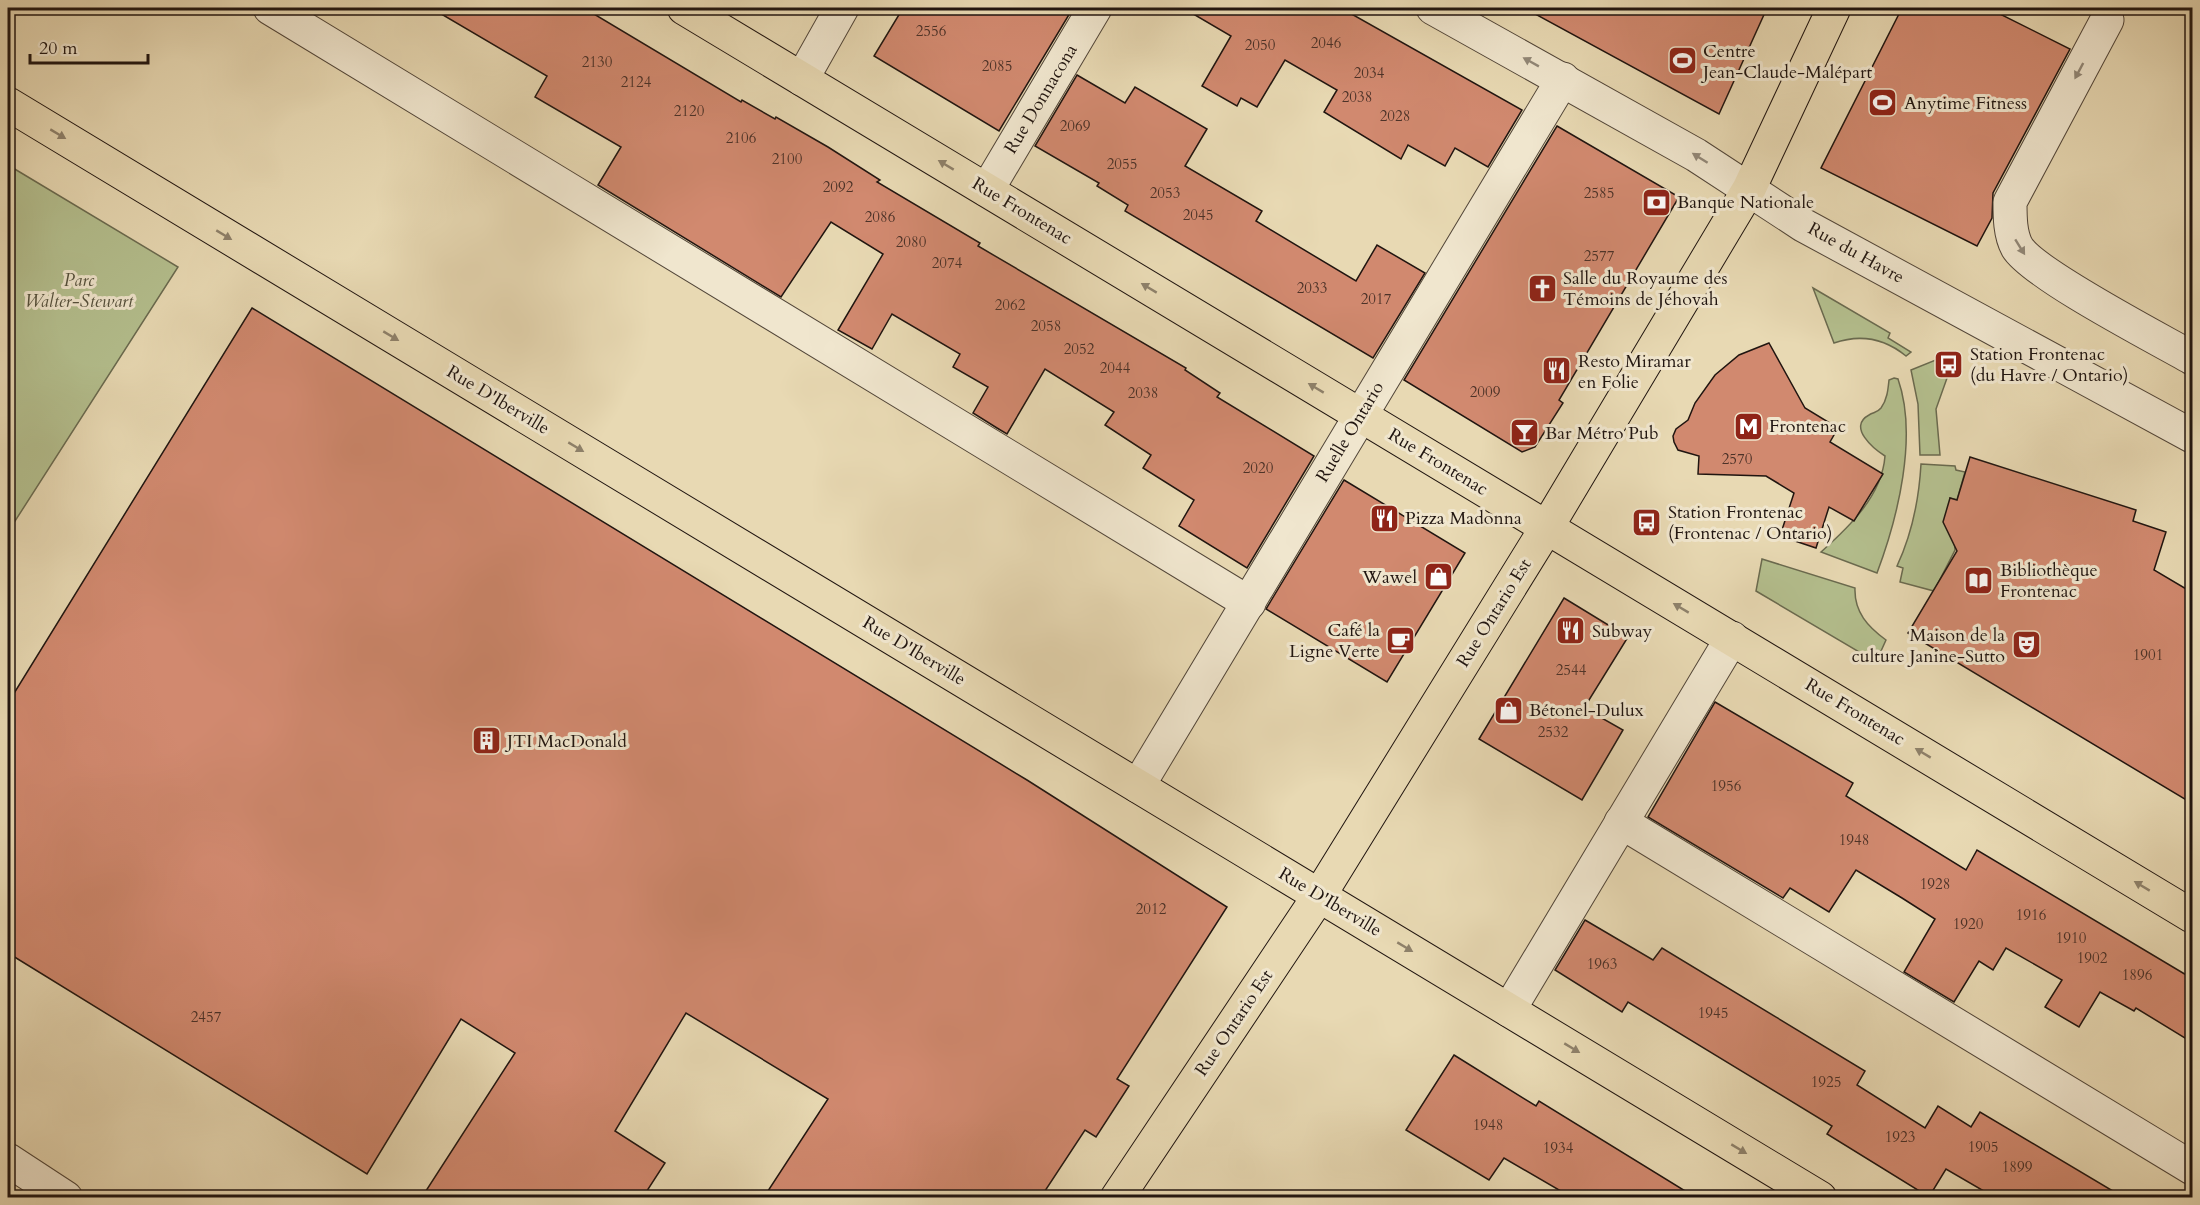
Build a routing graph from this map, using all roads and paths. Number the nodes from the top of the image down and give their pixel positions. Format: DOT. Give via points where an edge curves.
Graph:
graph roads {
  1 [pos="270,8"];
  2 [pos="684,8"];
  3 [pos="842,8"];
  4 [pos="1095,8"];
  5 [pos="1432,8"];
  6 [pos="1834,8"];
  7 [pos="2107,20"];
  8 [pos="802,79"];
  9 [pos="1563,79"];
  10 [pos="8,104"];
  11 [pos="1749,189"];
  12 [pos="987,190"];
  13 [pos="2193,358"];
  14 [pos="1360,415"];
  15 [pos="2193,436"];
  16 [pos="1547,527"];
  17 [pos="1250,603"];
  18 [pos="1731,638"];
  19 [pos="1138,786"];
  20 [pos="1622,822"];
  21 [pos="1318,896"];
  22 [pos="2193,916"];
  23 [pos="1509,1010"];
  24 [pos="8,1160"];
  25 [pos="2193,1168"];
  26 [pos="66,1197"];
  27 [pos="1117,1197"];
  28 [pos="1820,1197"];
  1 -- 17 [label="street"];
  2 -- 8 [label="main road, Rue Frontenac"];
  3 -- 8 [label="street"];
  4 -- 12 [label="street, Rue Donnacona"];
  9 -- 5 [label="street, Rue du Havre, one-way"];
  6 -- 11 [label="main road, Rue Ontario Est"];
  7 -- 13 [label="street, one-way" via="2010,202 2010,224 2017,248 2041,270"];
  12 -- 8 [label="main road, Rue Frontenac, one-way"];
  11 -- 9 [label="street, Rue du Havre, one-way"];
  9 -- 14 [label="street, Ruelle Ontario"];
  10 -- 19 [label="main road, Rue D'Iberville, one-way"];
  11 -- 15 [label="street, Rue du Havre" via="1803,225"];
  11 -- 16 [label="main road, Rue Ontario Est"];
  14 -- 12 [label="main road, Rue Frontenac, one-way"];
  14 -- 16 [label="main road, Rue Frontenac"];
  14 -- 17 [label="street, Ruelle Ontario"];
  18 -- 16 [label="main road, Rue Frontenac, one-way"];
  16 -- 21 [label="main road, Rue Ontario Est"];
  17 -- 19 [label="street, Ruelle Ontario"];
  18 -- 20 [label="street"];
  22 -- 18 [label="main road, Rue Frontenac, one-way"];
  19 -- 21 [label="main road, Rue D'Iberville"];
  20 -- 23 [label="street"];
  20 -- 25 [label="street"];
  21 -- 23 [label="main road, Rue D'Iberville, one-way"];
  21 -- 27 [label="main road, Rue Ontario Est"];
  23 -- 28 [label="main road, Rue D'Iberville, one-way"];
  24 -- 26 [label="street"];
}
